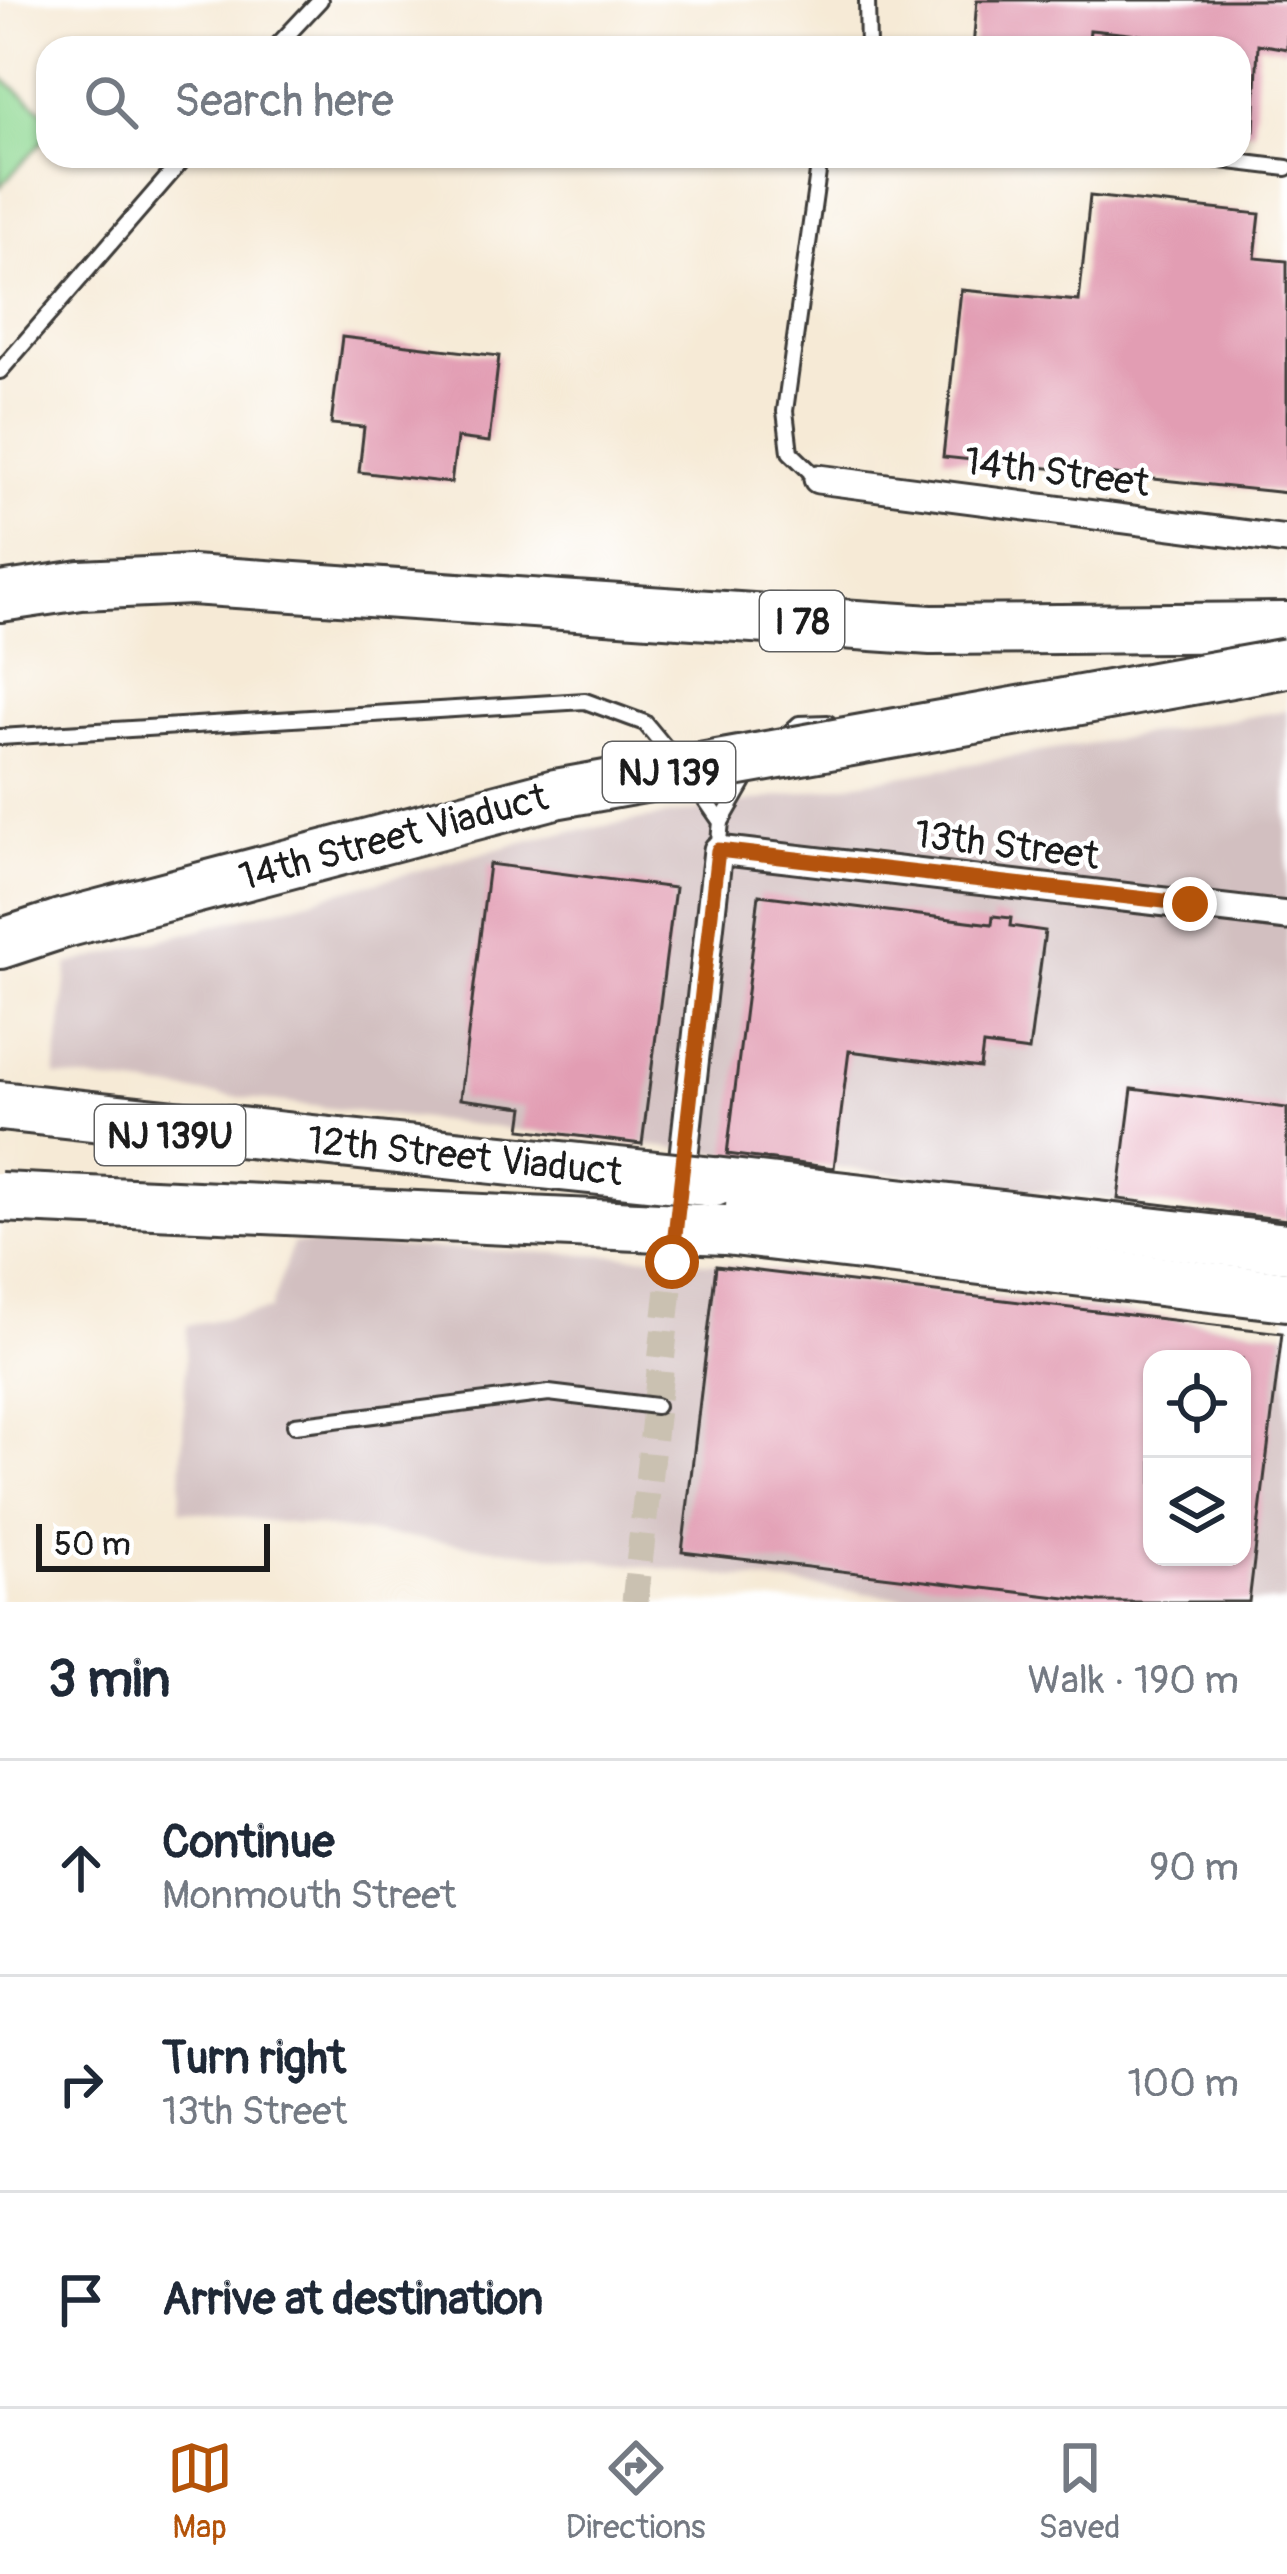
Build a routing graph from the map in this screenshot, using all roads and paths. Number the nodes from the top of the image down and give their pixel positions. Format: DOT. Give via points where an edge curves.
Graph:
graph roads {
  1 [pos="320,0"];
  2 [pos="868,0"];
  3 [pos="286,36"];
  4 [pos="868,36"];
  5 [pos="1251,164"];
  6 [pos="176,168"];
  7 [pos="819,168"];
  8 [pos="1287,168"];
  9 [pos="0,371"];
  10 [pos="818,479"];
  11 [pos="1287,540"];
  12 [pos="0,597"];
  13 [pos="1287,627"];
  14 [pos="1287,663"];
  15 [pos="906,719"];
  16 [pos="863,721"];
  17 [pos="842,722"];
  18 [pos="0,737"];
  19 [pos="720,836"];
  20 [pos="1287,916"];
  21 [pos="0,940"];
  22 [pos="0,1106"];
  23 [pos="0,1126"];
  24 [pos="340,1143"];
  25 [pos="0,1197"];
  26 [pos="1287,1248"];
  27 [pos="672,1262"];
  28 [pos="1287,1296"];
  29 [pos="656,1406"];
  30 [pos="295,1425"];
  1 -- 3 [label="lane"];
  2 -- 4 [label="lane"];
  5 -- 8 [label="lane"];
  6 -- 9 [label="lane"];
  7 -- 10 [label="lane" via="785,411 790,452"];
  10 -- 11 [label="street, 14th Street"];
  12 -- 13 [label="highway, I 78" via="211,580 931,630"];
  14 -- 21 [label="highway, 14th Street Viaduct / NJ 139, bridge" via="555,794"];
  15 -- 16 [label="lane"];
  17 -- 19 [label="lane" via="799,724 749,771"];
  18 -- 19 [label="lane" via="585,700 645,723"];
  19 -- 20 [label="street, 13th Street"];
  19 -- 27 [label="street"];
  22 -- 24 [label="highway, 12th Street Viaduct"];
  23 -- 24 [label="highway, NJ 139U"];
  24 -- 26 [label="highway, 12th Street Viaduct, bridge"];
  25 -- 28 [label="highway, bridge" via="650,1223"];
  29 -- 30 [label="lane" via="549,1393"];
}
